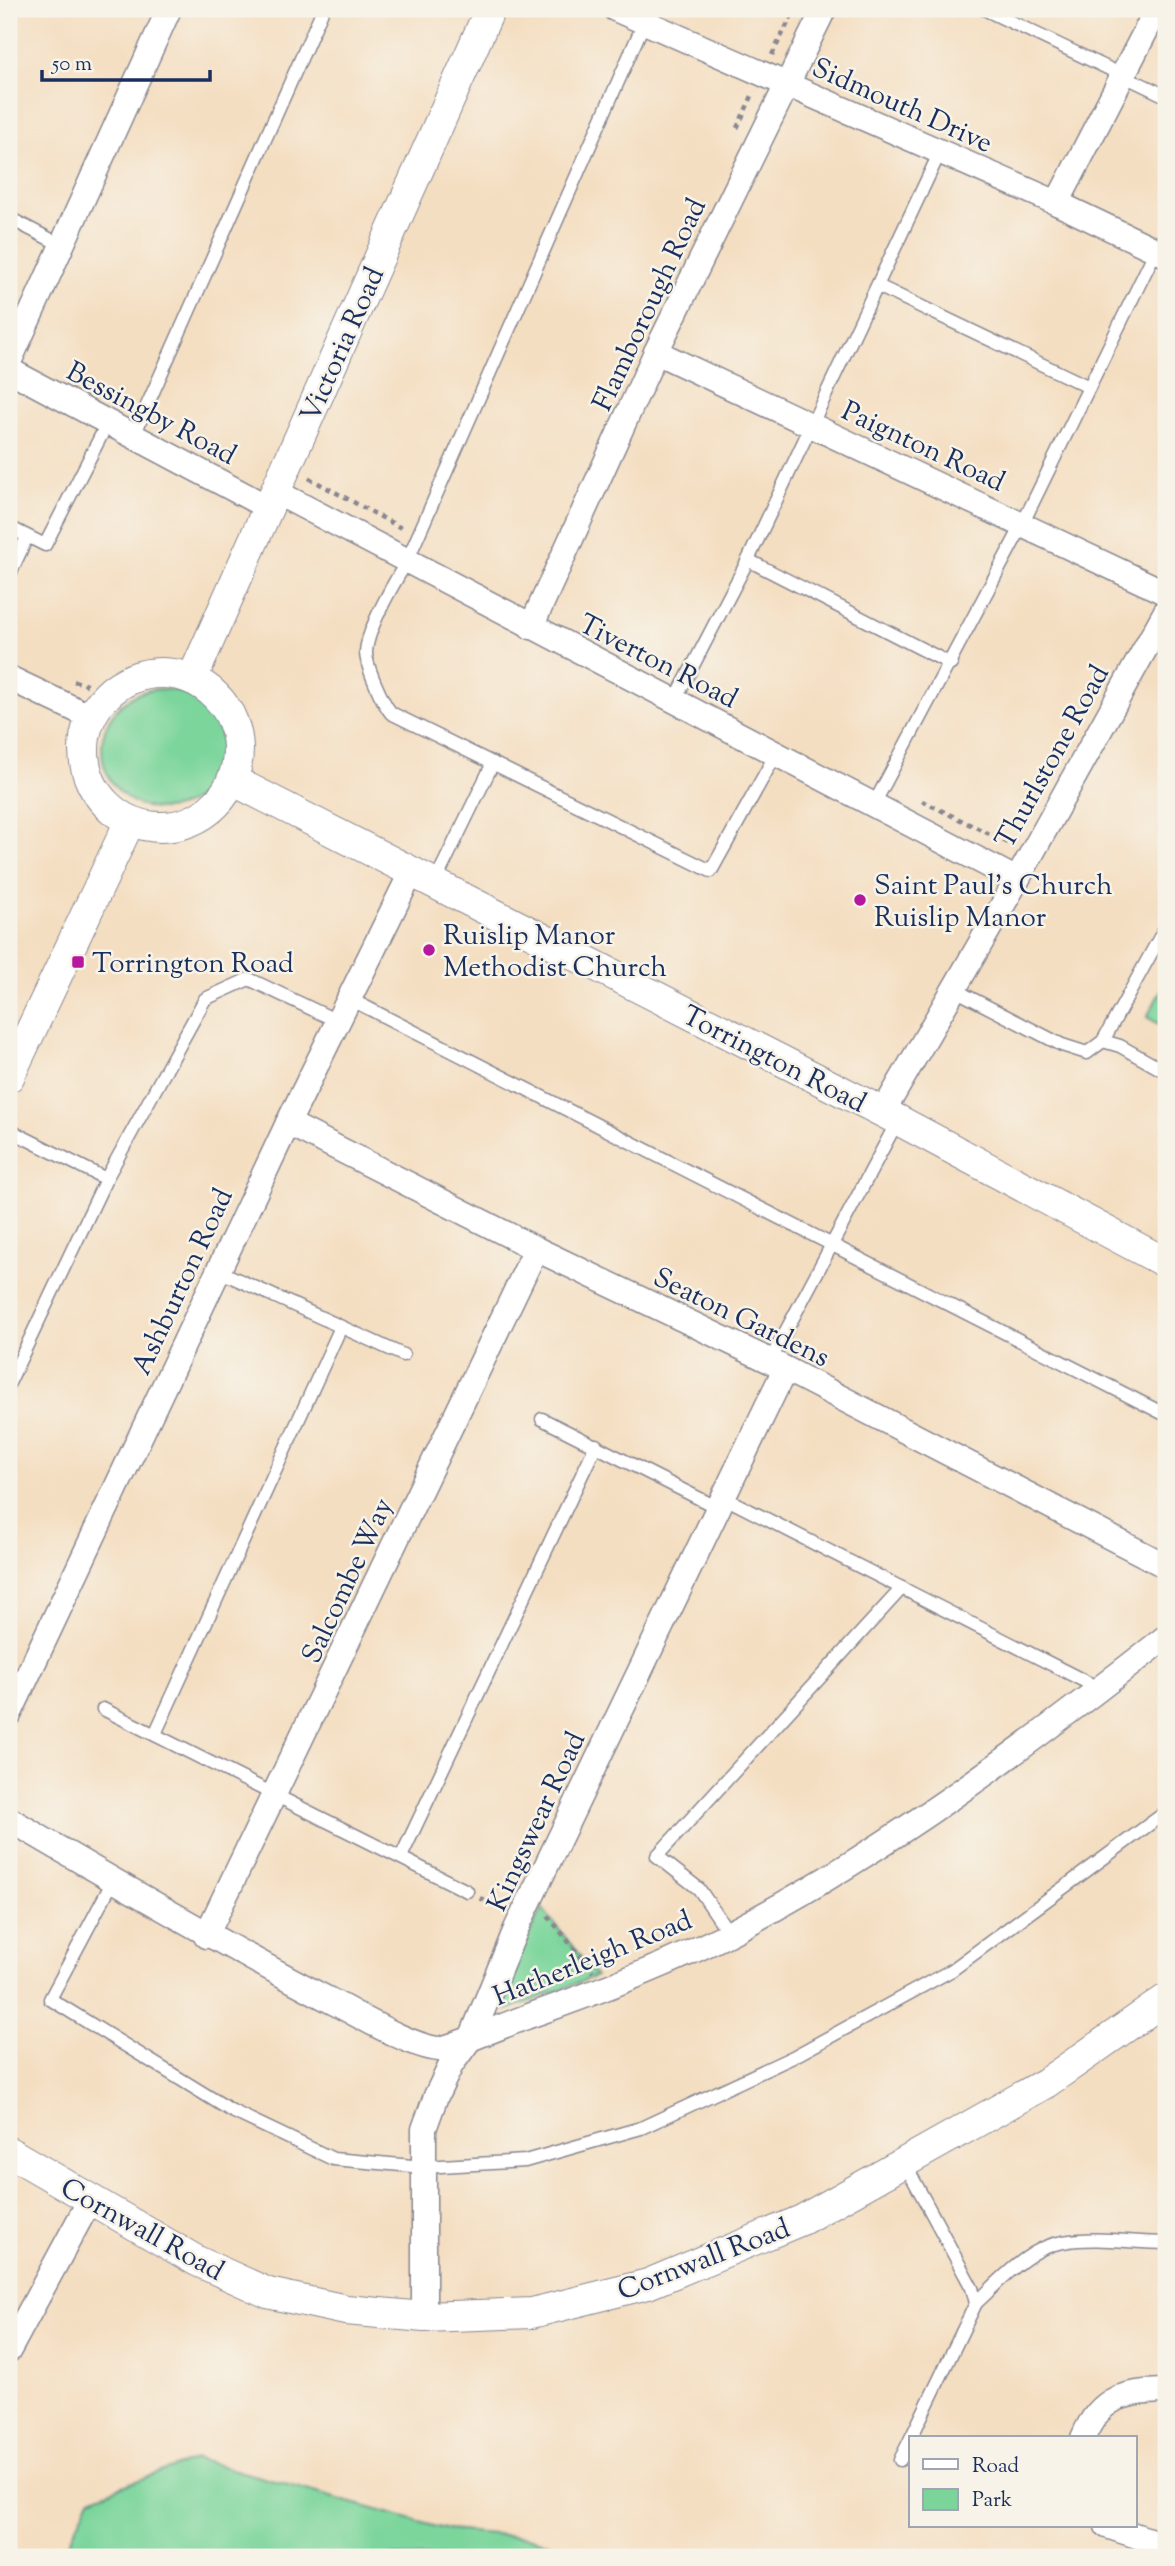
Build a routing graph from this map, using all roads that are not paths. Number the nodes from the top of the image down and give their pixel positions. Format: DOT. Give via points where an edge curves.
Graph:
graph roads {
  1 [pos="11,9"];
  2 [pos="170,9"];
  3 [pos="323,9"];
  4 [pos="490,9"];
  5 [pos="615,9"];
  6 [pos="824,9"];
  7 [pos="987,9"];
  8 [pos="1157,9"];
  9 [pos="9,14"];
  10 [pos="647,15"];
  11 [pos="1123,75"];
  12 [pos="786,85"];
  13 [pos="1166,96"];
  14 [pos="939,154"];
  15 [pos="1057,203"];
  16 [pos="9,218"];
  17 [pos="63,246"];
  18 [pos="1161,252"];
  19 [pos="878,286"];
  20 [pos="656,352"];
  21 [pos="9,362"];
  22 [pos="9,370"];
  23 [pos="1089,387"];
  24 [pos="108,422"];
  25 [pos="812,425"];
  26 [pos="134,435"];
  27 [pos="270,499"];
  28 [pos="1022,524"];
  29 [pos="9,527"];
  30 [pos="27,537"];
  31 [pos="748,560"];
  32 [pos="407,561"];
  33 [pos="9,576"];
  34 [pos="1166,593"];
  35 [pos="1166,611"];
  36 [pos="531,627"];
  37 [pos="951,664"];
  38 [pos="9,678"];
  39 [pos="192,679"];
  40 [pos="674,702"];
  41 [pos="91,717"];
  42 [pos="776,754"];
  43 [pos="493,763"];
  44 [pos="232,780"];
  45 [pos="873,804"];
  46 [pos="130,821"];
  47 [pos="422,879"];
  48 [pos="1017,880"];
  49 [pos="1166,926"];
  50 [pos="953,989"];
  51 [pos="348,998"];
  52 [pos="337,1021"];
  53 [pos="1102,1041"];
  54 [pos="1166,1072"];
  55 [pos="9,1077"];
  56 [pos="890,1116"];
  57 [pos="288,1123"];
  58 [pos="9,1130"];
  59 [pos="106,1179"];
  60 [pos="832,1244"];
  61 [pos="536,1249"];
  62 [pos="1166,1263"];
  63 [pos="219,1271"];
  64 [pos="340,1329"];
  65 [pos="403,1355"];
  66 [pos="778,1365"];
  67 [pos="9,1383"];
  68 [pos="1166,1415"];
  69 [pos="542,1419"];
  70 [pos="596,1445"];
  71 [pos="721,1502"];
  72 [pos="1166,1566"];
  73 [pos="902,1588"];
  74 [pos="1166,1637"];
  75 [pos="1100,1689"];
  76 [pos="103,1709"];
  77 [pos="9,1715"];
  78 [pos="155,1734"];
  79 [pos="276,1796"];
  80 [pos="1166,1812"];
  81 [pos="9,1819"];
  82 [pos="401,1857"];
  83 [pos="113,1881"];
  84 [pos="467,1891"];
  85 [pos="729,1933"];
  86 [pos="206,1936"];
  87 [pos="1166,1999"];
  88 [pos="472,2036"];
  89 [pos="9,2152"];
  90 [pos="905,2164"];
  91 [pos="424,2167"];
  92 [pos="90,2200"];
  93 [pos="1166,2243"];
  94 [pos="976,2303"];
  95 [pos="424,2317"];
  96 [pos="12,2337"];
  97 [pos="1166,2391"];
  98 [pos="912,2436"];
  99 [pos="1084,2436"];
  100 [pos="909,2442"];
  101 [pos="900,2460"];
  102 [pos="1114,2528"];
  103 [pos="1160,2541"];
  1 -- 9 [label="lane"];
  2 -- 17 [label="street"];
  3 -- 26 [label="lane"];
  4 -- 27 [label="street, Victoria Road"];
  5 -- 10 [label="street, Sidmouth Drive"];
  6 -- 12 [label="street, Flamborough Road"];
  7 -- 11 [label="lane"];
  8 -- 11 [label="street"];
  10 -- 12 [label="street, Sidmouth Drive"];
  10 -- 32 [label="lane"];
  11 -- 13 [label="lane"];
  11 -- 15 [label="street"];
  12 -- 14 [label="street, Sidmouth Drive"];
  12 -- 20 [label="street, Flamborough Road"];
  14 -- 15 [label="street, Sidmouth Drive"];
  14 -- 19 [label="lane"];
  15 -- 18 [label="street, Sidmouth Drive"];
  16 -- 17 [label="lane"];
  17 -- 21 [label="street"];
  18 -- 23 [label="lane"];
  19 -- 23 [label="lane"];
  19 -- 25 [label="lane"];
  20 -- 25 [label="street, Paignton Road"];
  20 -- 36 [label="street, Flamborough Road"];
  22 -- 24 [label="street, Bessingby Road"];
  23 -- 28 [label="lane"];
  24 -- 26 [label="street, Bessingby Road"];
  24 -- 30 [label="lane" via="44,545"];
  25 -- 28 [label="street, Paignton Road"];
  25 -- 31 [label="lane"];
  26 -- 27 [label="street, Bessingby Road"];
  27 -- 32 [label="street, Tiverton Road"];
  27 -- 39 [label="street, Victoria Road"];
  28 -- 34 [label="street, Paignton Road"];
  28 -- 37 [label="lane"];
  29 -- 30 [label="lane"];
  30 -- 33 [label="lane"];
  31 -- 37 [label="lane"];
  31 -- 40 [label="lane"];
  32 -- 36 [label="street, Tiverton Road"];
  32 -- 43 [label="lane" via="369,638 366,654 384,704 391,713"];
  35 -- 48 [label="street, Thurlstone Road"];
  36 -- 40 [label="street, Tiverton Road"];
  37 -- 45 [label="lane"];
  38 -- 41 [label="street"];
  39 -- 41 [label="street" via="169,673 145,674 123,682 104,697"];
  39 -- 44 [label="street" via="218,699 235,728 238,751"];
  40 -- 42 [label="street, Tiverton Road"];
  41 -- 46 [label="street" via="84,740 85,765 94,788 109,807"];
  42 -- 43 [label="lane" via="711,871"];
  42 -- 45 [label="street, Tiverton Road"];
  43 -- 47 [label="lane"];
  44 -- 46 [label="street" via="204,814 181,825 155,827"];
  44 -- 47 [label="street, Torrington Road"];
  45 -- 48 [label="street, Tiverton Road"];
  46 -- 55 [label="street"];
  47 -- 51 [label="street, Ashburton Road"];
  47 -- 56 [label="street, Torrington Road"];
  48 -- 50 [label="street, Thurlstone Road"];
  49 -- 53 [label="lane"];
  50 -- 53 [label="lane" via="1062,1045 1087,1053"];
  50 -- 56 [label="street, Thurlstone Road"];
  51 -- 52 [label="street, Ashburton Road"];
  51 -- 60 [label="lane"];
  52 -- 57 [label="street, Ashburton Road"];
  52 -- 59 [label="lane" via="249,979 205,999"];
  53 -- 54 [label="lane"];
  56 -- 60 [label="lane"];
  56 -- 62 [label="street, Torrington Road"];
  57 -- 61 [label="street, Seaton Gardens"];
  57 -- 63 [label="street, Ashburton Road"];
  58 -- 59 [label="lane"];
  59 -- 67 [label="lane"];
  60 -- 66 [label="lane"];
  60 -- 68 [label="lane"];
  61 -- 66 [label="street, Seaton Gardens"];
  61 -- 79 [label="street, Salcombe Way"];
  63 -- 64 [label="lane"];
  63 -- 77 [label="street, Ashburton Road"];
  64 -- 65 [label="lane"];
  64 -- 78 [label="lane"];
  66 -- 71 [label="street, Kingswear Road"];
  66 -- 72 [label="street, Seaton Gardens"];
  69 -- 70 [label="lane"];
  70 -- 71 [label="lane"];
  70 -- 82 [label="lane"];
  71 -- 73 [label="lane"];
  71 -- 88 [label="street, Kingswear Road" via="516,1929"];
  73 -- 75 [label="lane"];
  73 -- 85 [label="lane" via="657,1856 699,1889"];
  74 -- 75 [label="street, Hatherleigh Road"];
  75 -- 85 [label="street, Hatherleigh Road" via="924,1819"];
  76 -- 78 [label="lane"];
  78 -- 79 [label="lane"];
  79 -- 82 [label="lane"];
  79 -- 86 [label="street, Salcombe Way"];
  80 -- 91 [label="lane" via="952,1970 793,2057 641,2129 525,2161"];
  81 -- 83 [label="street, Hatherleigh Road"];
  82 -- 84 [label="lane"];
  83 -- 86 [label="street, Hatherleigh Road"];
  83 -- 91 [label="lane" via="50,1999 232,2111 333,2159"];
  85 -- 88 [label="street, Hatherleigh Road" via="642,1975"];
  86 -- 88 [label="street, Hatherleigh Road" via="423,2045 442,2050"];
  87 -- 90 [label="street, Cornwall Road" via="1046,2083"];
  88 -- 91 [label="street, Kingswear Road" via="436,2096 424,2129"];
  89 -- 92 [label="street, Cornwall Road"];
  90 -- 94 [label="lane"];
  90 -- 95 [label="street, Cornwall Road" via="802,2220 648,2284 532,2313"];
  91 -- 95 [label="street, Kingswear Road"];
  92 -- 95 [label="street, Cornwall Road" via="197,2261 268,2293 346,2310"];
  92 -- 96 [label="street"];
  93 -- 94 [label="lane" via="1062,2242 1036,2253"];
  94 -- 98 [label="lane"];
  97 -- 99 [label="street" via="1122,2395 1108,2403"];
  100 -- 101 [label="lane"];
  102 -- 103 [label="street"];
}
